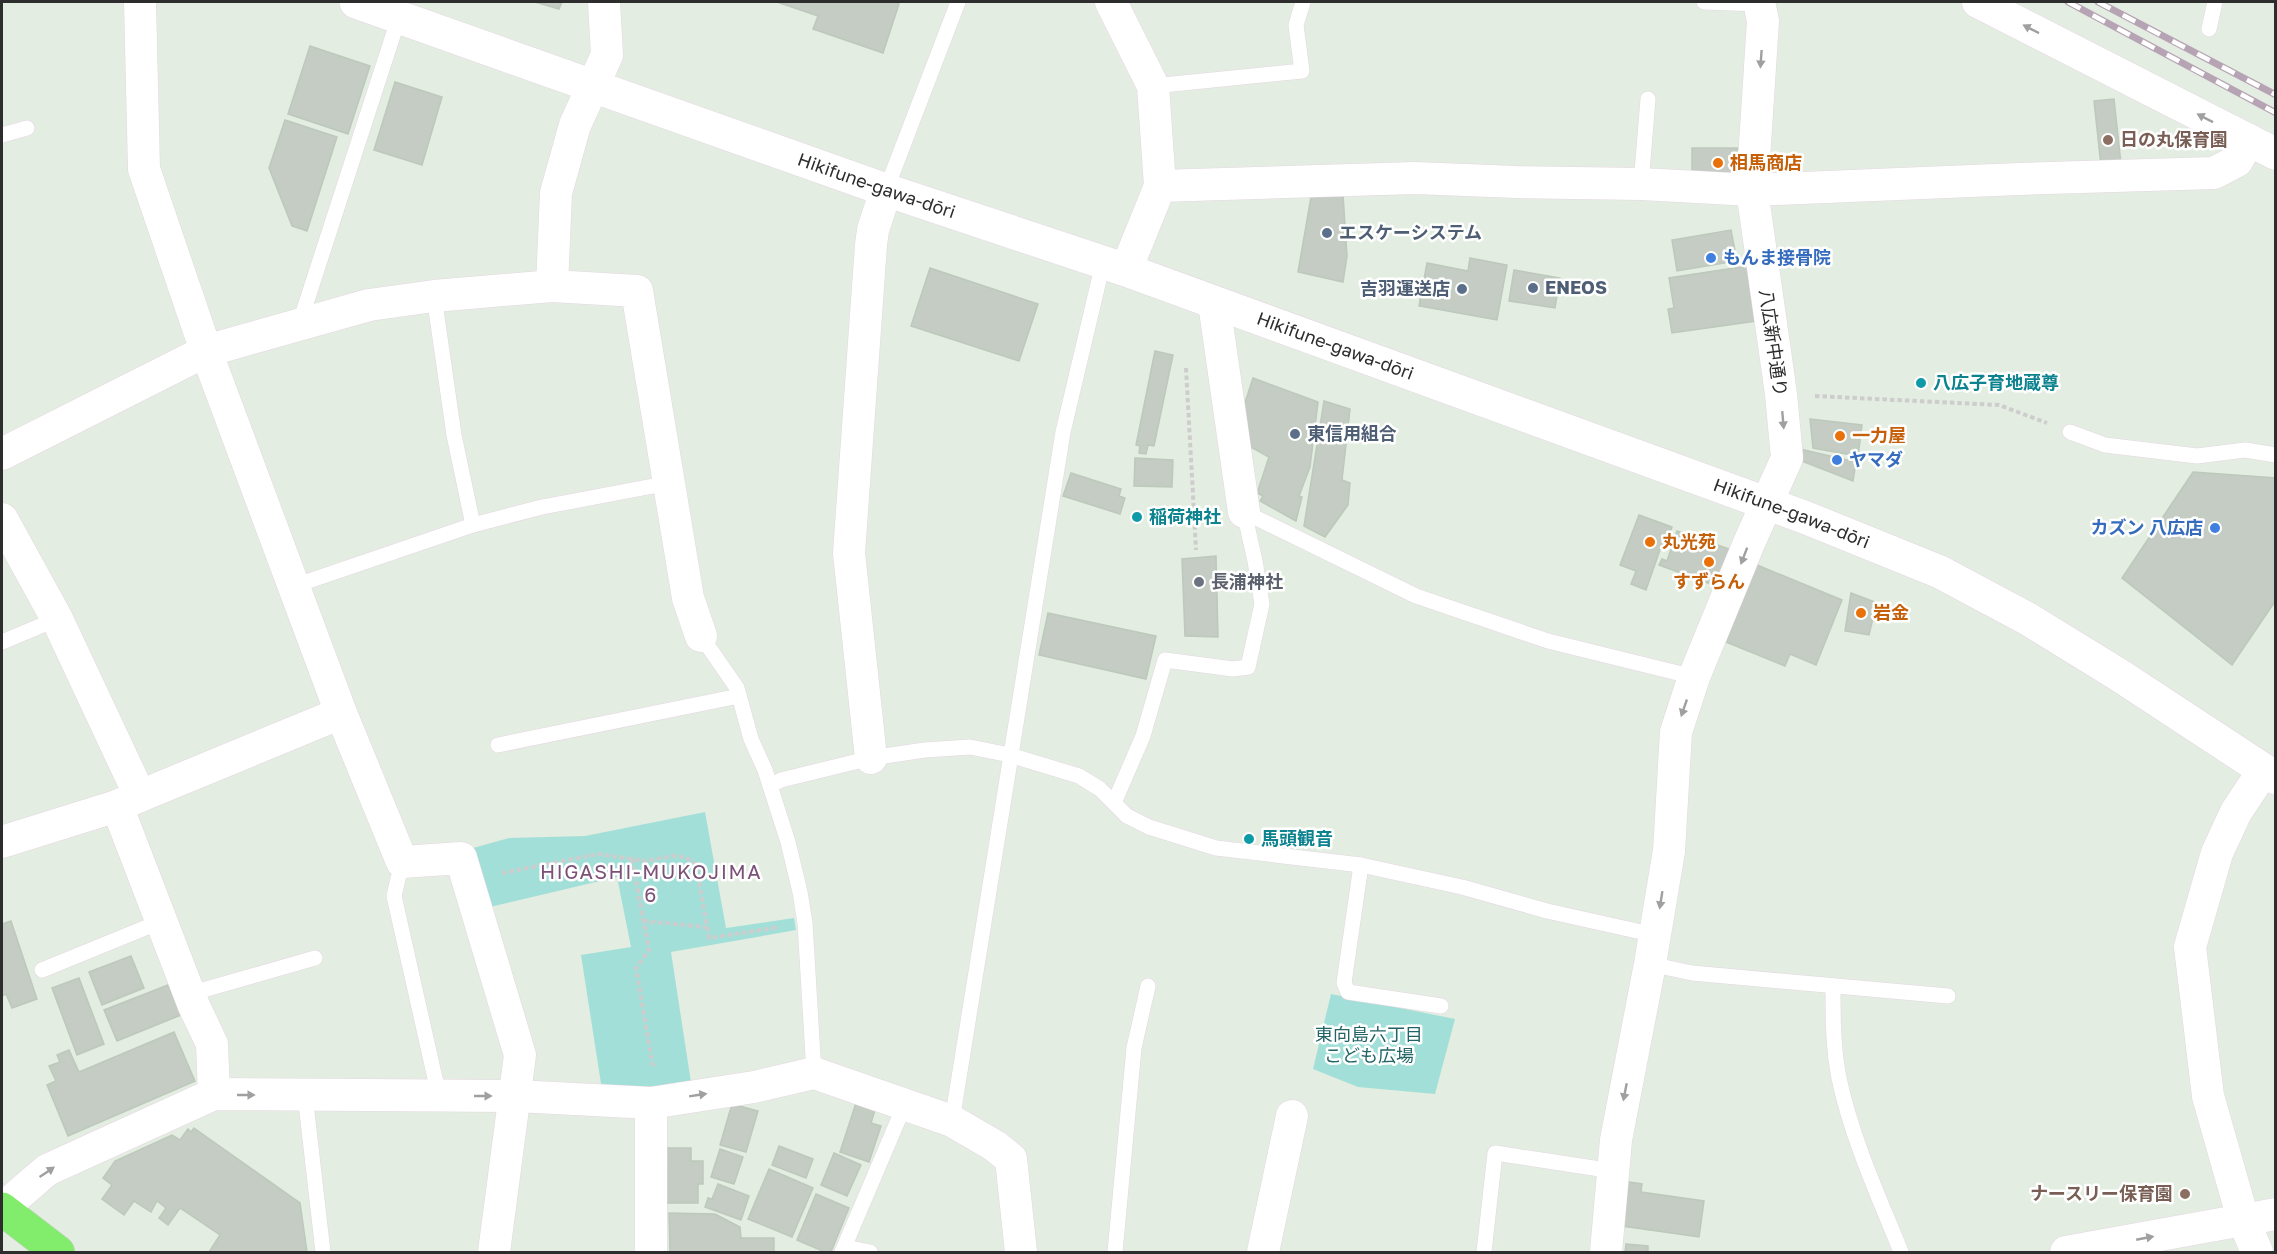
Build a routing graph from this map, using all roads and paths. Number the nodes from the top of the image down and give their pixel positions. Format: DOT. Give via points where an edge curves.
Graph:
graph roads {
  1 [pos="140,2"];
  2 [pos="356,2"];
  3 [pos="604,2"];
  4 [pos="958,2"];
  5 [pos="1111,2"];
  6 [pos="1303,2"];
  7 [pos="1704,2"];
  8 [pos="1978,2"];
  9 [pos="2215,2"];
  10 [pos="1759,3"];
  11 [pos="399,17"];
  12 [pos="2209,29"];
  13 [pos="1152,86"];
  14 [pos="592,87"];
  15 [pos="1648,99"];
  16 [pos="27,128"];
  17 [pos="2,135"];
  18 [pos="2262,147"];
  19 [pos="1641,184"];
  20 [pos="1160,186"];
  21 [pos="886,190"];
  22 [pos="1752,190"];
  23 [pos="1115,267"];
  24 [pos="552,286"];
  25 [pos="434,296"];
  26 [pos="1214,303"];
  27 [pos="299,325"];
  28 [pos="206,351"];
  29 [pos="1185,360"];
  30 [pos="1781,394"];
  31 [pos="2070,432"];
  32 [pos="2,454"];
  33 [pos="2276,455"];
  34 [pos="669,483"];
  35 [pos="1767,502"];
  36 [pos="1244,512"];
  37 [pos="2,519"];
  38 [pos="473,525"];
  39 [pos="1196,550"];
  40 [pos="294,586"];
  41 [pos="57,619"];
  42 [pos="701,636"];
  43 [pos="2,642"];
  44 [pos="1694,677"];
  45 [pos="740,696"];
  46 [pos="341,713"];
  47 [pos="498,746"];
  48 [pos="1010,755"];
  49 [pos="872,758"];
  50 [pos="2270,774"];
  51 [pos="770,786"];
  52 [pos="128,801"];
  53 [pos="1114,804"];
  54 [pos="2,842"];
  55 [pos="632,859"];
  56 [pos="402,862"];
  57 [pos="1361,865"];
  58 [pos="468,882"];
  59 [pos="162,921"];
  60 [pos="643,921"];
  61 [pos="805,923"];
  62 [pos="706,927"];
  63 [pos="1652,949"];
  64 [pos="315,958"];
  65 [pos="42,970"];
  66 [pos="1148,986"];
  67 [pos="1833,986"];
  68 [pos="189,994"];
  69 [pos="1948,996"];
  70 [pos="1441,1006"];
  71 [pos="658,1066"];
  72 [pos="814,1073"];
  73 [pos="214,1094"];
  74 [pos="305,1095"];
  75 [pos="439,1096"];
  76 [pos="516,1096"];
  77 [pos="651,1103"];
  78 [pos="905,1104"];
  79 [pos="1292,1116"];
  80 [pos="952,1121"];
  81 [pos="1613,1171"];
  82 [pos="2,1209"];
  83 [pos="2276,1214"];
  84 [pos="2242,1219"];
  85 [pos="47,1248"];
  86 [pos="844,1250"];
  87 [pos="2082,1251"];
  88 [pos="323,1252"];
  89 [pos="494,1252"];
  90 [pos="651,1252"];
  91 [pos="870,1252"];
  92 [pos="1021,1252"];
  93 [pos="1115,1252"];
  94 [pos="1263,1252"];
  95 [pos="1484,1252"];
  96 [pos="1606,1252"];
  97 [pos="1901,1252"];
  98 [pos="2257,1252"];
  1 -- 28 [label="street" via="144,169"];
  2 -- 11 [label="street, Hikifune-gawa-dōri"];
  3 -- 14 [label="street" via="607,55"];
  4 -- 21 [label="lane"];
  5 -- 13 [label="street"];
  6 -- 13 [label="lane" via="1296,26 1302,71"];
  7 -- 10 [label="lane"];
  18 -- 8 [label="street, one-way"];
  9 -- 12 [label="lane"];
  10 -- 22 [label="street, 八広新中通り, one-way" via="1763,21"];
  11 -- 14 [label="street, Hikifune-gawa-dōri"];
  11 -- 27 [label="lane"];
  13 -- 20 [label="street"];
  14 -- 21 [label="street, Hikifune-gawa-dōri"];
  14 -- 24 [label="street" via="575,125 556,193"];
  15 -- 19 [label="lane"];
  16 -- 17 [label="lane"];
  18 -- 22 [label="street" via="2214,173"];
  19 -- 20 [label="street" via="1414,178"];
  19 -- 22 [label="street"];
  20 -- 23 [label="street"];
  21 -- 23 [label="street, Hikifune-gawa-dōri"];
  21 -- 49 [label="street" via="871,244 849,554"];
  22 -- 30 [label="street, 八広新中通り"];
  23 -- 26 [label="street, Hikifune-gawa-dōri"];
  23 -- 48 [label="lane" via="1063,432"];
  24 -- 25 [label="street"];
  24 -- 34 [label="street" via="637,291"];
  25 -- 27 [label="street" via="369,305"];
  25 -- 38 [label="lane" via="454,435"];
  26 -- 35 [label="street, Hikifune-gawa-dōri"];
  26 -- 36 [label="street"];
  27 -- 28 [label="street"];
  28 -- 32 [label="street"];
  28 -- 40 [label="street"];
  29 -- 39 [label="path"];
  30 -- 31 [label="path" via="1999,405"];
  30 -- 35 [label="street, 八広新中通り, one-way" via="1786,458"];
  31 -- 33 [label="lane" via="2105,445 2197,456 2245,450"];
  34 -- 38 [label="lane" via="542,507"];
  34 -- 42 [label="street" via="688,598"];
  35 -- 44 [label="street, 八広新中通り, one-way"];
  35 -- 50 [label="street, Hikifune-gawa-dōri" via="1941,572 2028,619"];
  36 -- 44 [label="lane" via="1416,596 1548,640"];
  36 -- 53 [label="lane" via="1262,603 1248,667 1233,669 1165,660 1143,736"];
  37 -- 41 [label="street"];
  38 -- 40 [label="lane"];
  40 -- 46 [label="street"];
  41 -- 43 [label="lane"];
  41 -- 52 [label="street"];
  42 -- 45 [label="lane"];
  44 -- 63 [label="street, 八広新中通り, one-way" via="1676,732 1669,850"];
  45 -- 47 [label="lane"];
  45 -- 51 [label="lane" via="751,739"];
  46 -- 52 [label="street"];
  46 -- 56 [label="street"];
  48 -- 49 [label="lane" via="970,747"];
  48 -- 53 [label="lane" via="1079,776"];
  48 -- 80 [label="lane"];
  49 -- 51 [label="lane"];
  50 -- 84 [label="street" via="2236,812 2217,853 2190,947 2208,1096"];
  51 -- 61 [label="lane" via="788,842"];
  52 -- 54 [label="street"];
  52 -- 59 [label="street"];
  53 -- 57 [label="lane" via="1149,827 1216,848"];
  55 -- 58 [label="path" via="598,854"];
  55 -- 60 [label="path"];
  55 -- 62 [label="path" via="685,856 696,864"];
  56 -- 58 [label="street" via="461,858"];
  56 -- 75 [label="lane" via="394,896"];
  57 -- 63 [label="lane" via="1547,911"];
  57 -- 70 [label="lane" via="1344,983 1348,992"];
  58 -- 76 [label="street" via="520,1055"];
  59 -- 65 [label="lane"];
  59 -- 68 [label="street"];
  60 -- 62 [label="path"];
  60 -- 71 [label="path" via="649,950 636,968 652,1067"];
  61 -- 62 [label="path" via="709,938"];
  61 -- 72 [label="lane"];
  63 -- 67 [label="lane" via="1692,973"];
  63 -- 81 [label="street, 八広新中通り, one-way"];
  64 -- 68 [label="lane"];
  66 -- 93 [label="lane" via="1134,1048"];
  67 -- 69 [label="lane"];
  67 -- 97 [label="lane" via="1833,1032 1851,1128"];
  68 -- 73 [label="street" via="212,1044"];
  77 -- 72 [label="street, one-way"];
  72 -- 78 [label="street"];
  73 -- 74 [label="street, one-way"];
  82 -- 73 [label="street, one-way" via="47,1170"];
  74 -- 75 [label="street"];
  74 -- 88 [label="lane"];
  75 -- 76 [label="street, one-way"];
  76 -- 77 [label="street"];
  76 -- 89 [label="street"];
  77 -- 90 [label="street"];
  78 -- 80 [label="street"];
  78 -- 86 [label="lane"];
  79 -- 94 [label="street"];
  80 -- 92 [label="street" via="1011,1159"];
  81 -- 95 [label="lane" via="1495,1153"];
  81 -- 96 [label="street, 八広新中通り"];
  82 -- 85 [label="highway"];
  83 -- 84 [label="street"];
  87 -- 84 [label="street, one-way"];
  84 -- 98 [label="street"];
  86 -- 91 [label="lane"];
}
